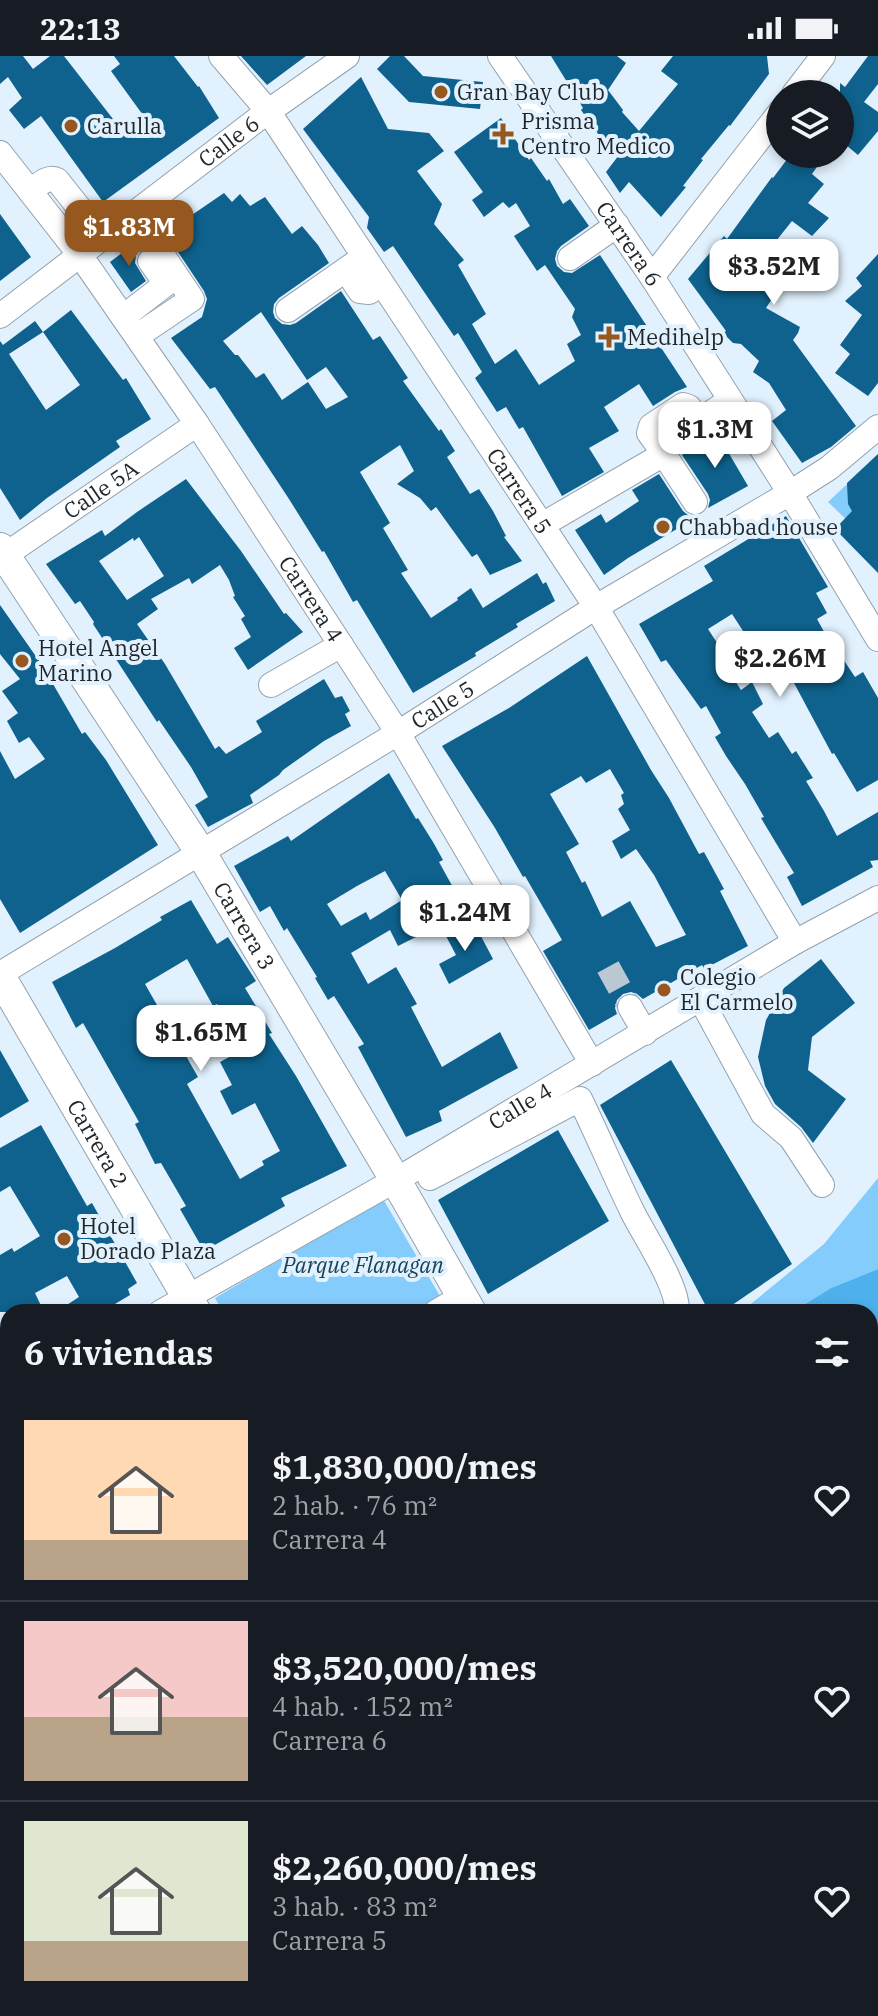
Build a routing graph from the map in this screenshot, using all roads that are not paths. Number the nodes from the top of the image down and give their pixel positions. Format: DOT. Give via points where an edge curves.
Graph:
graph roads {
  1 [pos="221,56"];
  2 [pos="347,56"];
  3 [pos="500,56"];
  4 [pos="823,56"];
  5 [pos="805,80"];
  6 [pos="268,111"];
  7 [pos="766,130"];
  8 [pos="0,153"];
  9 [pos="30,191"];
  10 [pos="129,218"];
  11 [pos="617,225"];
  12 [pos="103,238"];
  13 [pos="80,255"];
  14 [pos="570,258"];
  15 [pos="355,264"];
  16 [pos="652,277"];
  17 [pos="288,310"];
  18 [pos="0,316"];
  19 [pos="130,327"];
  20 [pos="730,400"];
  21 [pos="197,424"];
  22 [pos="878,427"];
  23 [pos="662,451"];
  24 [pos="790,493"];
  25 [pos="695,502"];
  26 [pos="542,525"];
  27 [pos="2,552"];
  28 [pos="596,607"];
  29 [pos="878,639"];
  30 [pos="341,645"];
  31 [pos="271,685"];
  32 [pos="398,733"];
  33 [pos="201,853"];
  34 [pos="878,898"];
  35 [pos="795,942"];
  36 [pos="0,975"];
  37 [pos="701,1000"];
  38 [pos="630,1007"];
  39 [pos="645,1033"];
  40 [pos="592,1064"];
  41 [pos="542,1107"];
  42 [pos="822,1185"];
  43 [pos="399,1186"];
  44 [pos="192,1304"];
  45 [pos="467,1304"];
  46 [pos="678,1304"];
  1 -- 6 [label="street, Carrera 5"];
  2 -- 6 [label="street, Calle 6"];
  3 -- 11 [label="street, Carrera 6"];
  4 -- 5 [label="street"];
  6 -- 10 [label="street, Calle 6"];
  6 -- 15 [label="street, Carrera 5"];
  7 -- 16 [label="street"];
  8 -- 9 [label="street, Carrera 4"];
  9 -- 12 [label="street" via="57,180"];
  9 -- 13 [label="street, Carrera 4"];
  10 -- 12 [label="street, Calle 6"];
  10 -- 19 [label="street" via="166,284"];
  11 -- 14 [label="street"];
  11 -- 16 [label="street, Carrera 6"];
  12 -- 13 [label="street, Calle 6"];
  13 -- 18 [label="street, Calle 6"];
  13 -- 19 [label="street, Carrera 4"];
  15 -- 17 [label="street"];
  15 -- 26 [label="street, Carrera 5" via="382,284"];
  16 -- 20 [label="street, Carrera 6"];
  19 -- 21 [label="street, Carrera 4"];
  20 -- 23 [label="street"];
  20 -- 24 [label="street, Carrera 6"];
  21 -- 27 [label="street, Calle 5A"];
  21 -- 30 [label="street, Carrera 4"];
  22 -- 24 [label="street, Calle 5"];
  23 -- 25 [label="street"];
  23 -- 26 [label="street"];
  24 -- 28 [label="street, Calle 5"];
  24 -- 29 [label="street, Carrera 6"];
  26 -- 28 [label="street, Carrera 5"];
  27 -- 33 [label="main road, Carrera 3"];
  28 -- 32 [label="street, Calle 5"];
  28 -- 35 [label="street, Carrera 5"];
  30 -- 31 [label="street"];
  30 -- 32 [label="street, Carrera 4"];
  32 -- 33 [label="street, Calle 5"];
  32 -- 40 [label="street, Carrera 4"];
  33 -- 36 [label="street, Calle 5"];
  33 -- 43 [label="main road, Carrera 3"];
  34 -- 35 [label="street, Calle 4"];
  35 -- 37 [label="street, Calle 4"];
  36 -- 44 [label="main road, Carrera 2"];
  37 -- 39 [label="street, Calle 4"];
  37 -- 42 [label="street" via="763,1114 791,1138"];
  38 -- 39 [label="street"];
  39 -- 40 [label="street, Calle 4"];
  40 -- 41 [label="street, Calle 4"];
  41 -- 43 [label="street"];
  41 -- 46 [label="street" via="580,1099"];
  43 -- 44 [label="street"];
  43 -- 45 [label="main road, Carrera 3"];
}
